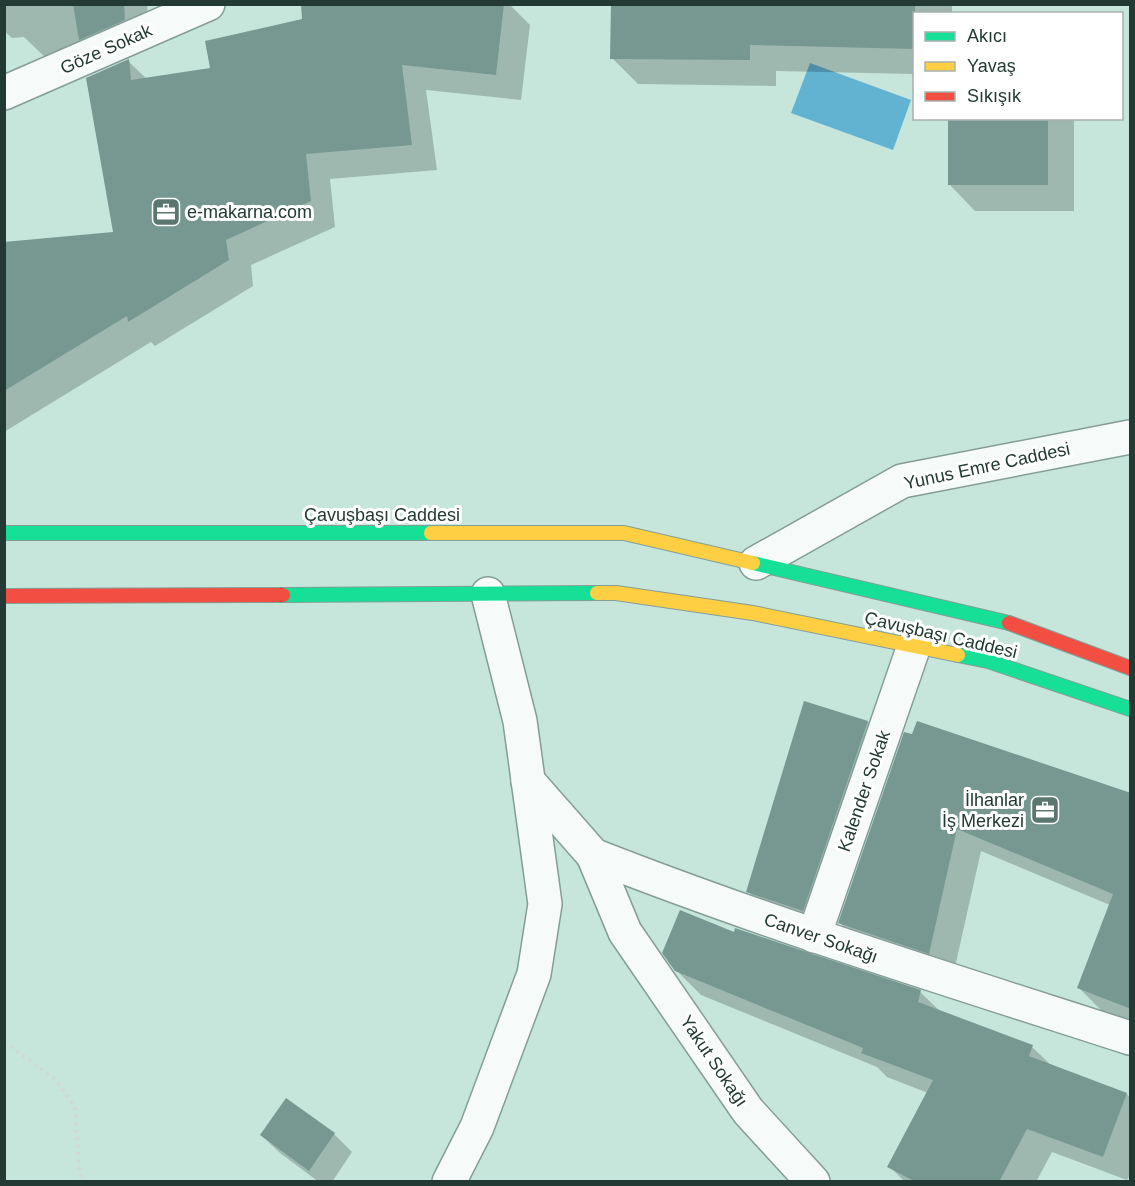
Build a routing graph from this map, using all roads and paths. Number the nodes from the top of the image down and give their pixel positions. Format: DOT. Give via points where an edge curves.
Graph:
graph roads {
  1 [pos="208,4"];
  2 [pos="4,93"];
  3 [pos="1131,437"];
  4 [pos="4,533"];
  5 [pos="754,568"];
  6 [pos="488,594"];
  7 [pos="4,596"];
  8 [pos="914,646"];
  9 [pos="1131,668"];
  10 [pos="1131,709"];
  11 [pos="528,781"];
  12 [pos="593,855"];
  13 [pos="814,936"];
  14 [pos="1131,1038"];
  15 [pos="4,1042"];
  16 [pos="82,1182"];
  17 [pos="449,1182"];
  18 [pos="813,1182"];
  1 -- 2 [label="street, Göze Sokak"];
  3 -- 5 [label="street, Yunus Emre Caddesi" via="902,482"];
  4 -- 5 [label="main road, Çavuşbaşı Caddesi" via="624,533"];
  5 -- 9 [label="main road, Çavuşbaşı Caddesi" via="999,619"];
  6 -- 7 [label="main road, Çavuşbaşı Caddesi"];
  6 -- 8 [label="main road, Çavuşbaşı Caddesi" via="616,593 741,606"];
  6 -- 11 [label="street" via="520,721"];
  8 -- 10 [label="main road, Çavuşbaşı Caddesi" via="988,661"];
  8 -- 13 [label="street, Kalender Sokak"];
  11 -- 12 [label="street"];
  11 -- 17 [label="street" via="545,904 534,974 477,1127"];
  12 -- 13 [label="street, Canver Sokağı"];
  12 -- 18 [label="street, Yakut Sokağı" via="625,932 748,1111"];
  13 -- 14 [label="street, Canver Sokağı"];
  15 -- 16 [label="path" via="55,1079 75,1107"];
}
